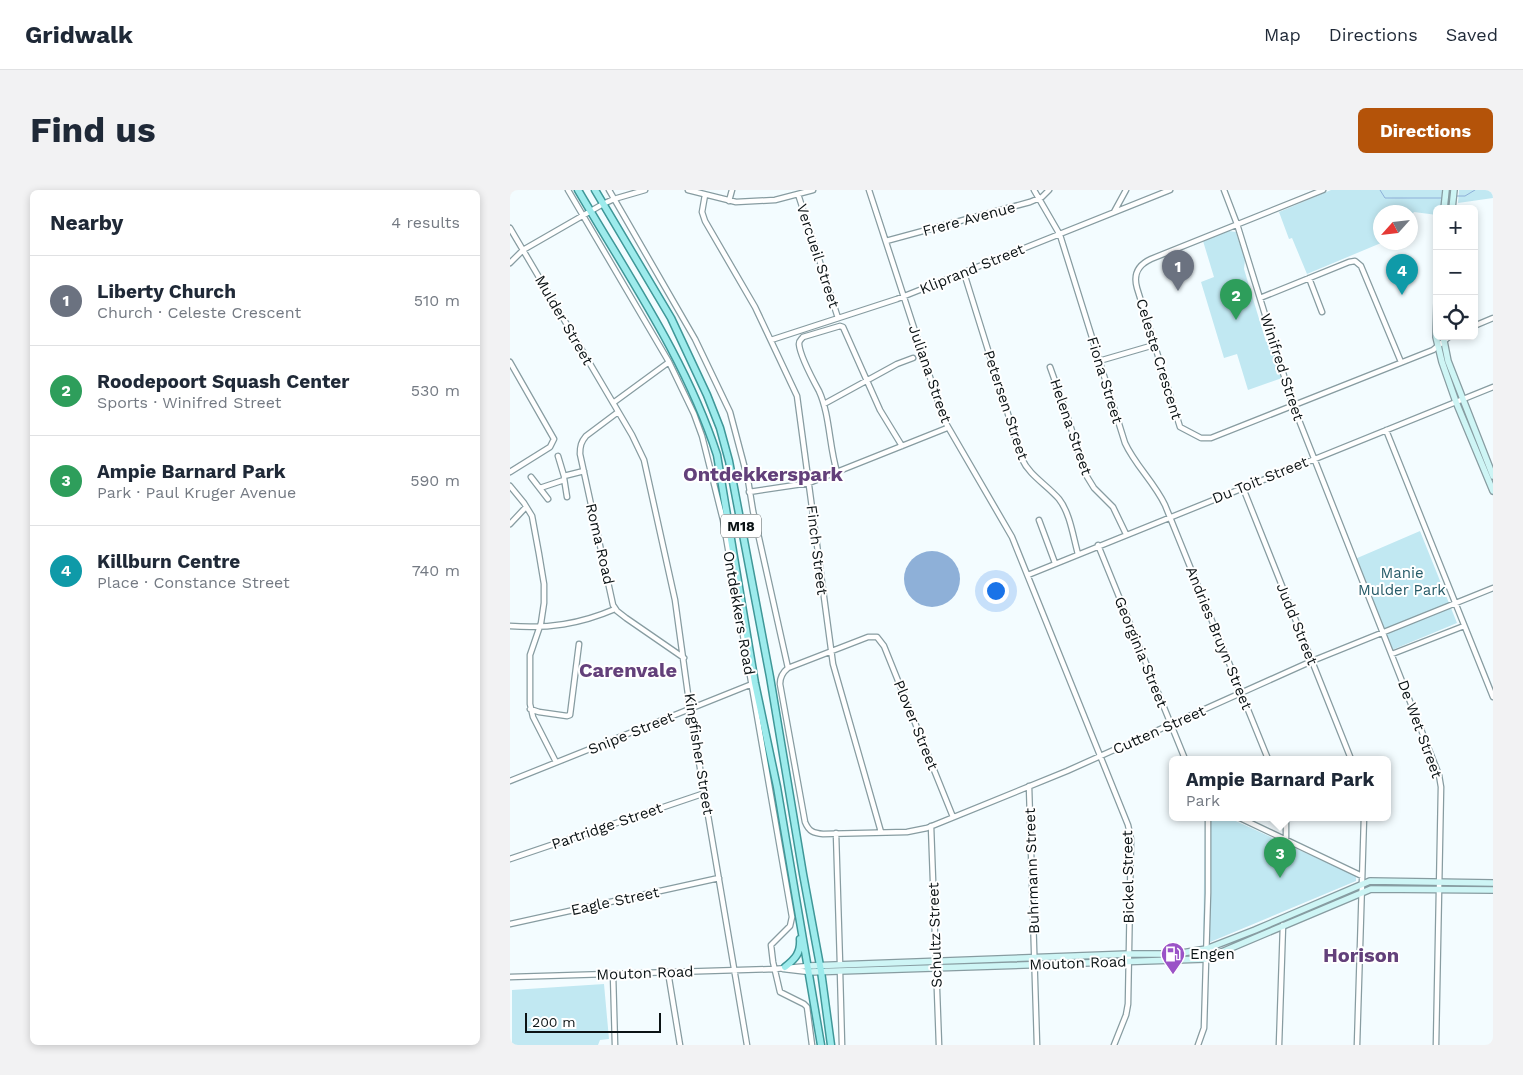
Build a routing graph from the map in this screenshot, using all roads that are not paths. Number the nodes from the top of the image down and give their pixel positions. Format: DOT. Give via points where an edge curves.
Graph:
graph roads {
  1 [pos="568,190"];
  2 [pos="578,190"];
  3 [pos="595,190"];
  4 [pos="609,190"];
  5 [pos="644,190"];
  6 [pos="688,190"];
  7 [pos="732,190"];
  8 [pos="813,190"];
  9 [pos="869,190"];
  10 [pos="1034,190"];
  11 [pos="1049,190"];
  12 [pos="1126,190"];
  13 [pos="1170,190"];
  14 [pos="1224,190"];
  15 [pos="1323,190"];
  16 [pos="1446,190"];
  17 [pos="1454,190"];
  18 [pos="798,194"];
  19 [pos="705,195"];
  20 [pos="614,198"];
  21 [pos="1040,199"];
  22 [pos="729,201"];
  23 [pos="603,204"];
  24 [pos="1444,205"];
  25 [pos="1452,205"];
  26 [pos="590,211"];
  27 [pos="1114,212"];
  28 [pos="582,215"];
  29 [pos="1237,224"];
  30 [pos="510,228"];
  31 [pos="1060,235"];
  32 [pos="886,241"];
  33 [pos="523,250"];
  34 [pos="510,263"];
  35 [pos="964,273"];
  36 [pos="1309,278"];
  37 [pos="904,296"];
  38 [pos="1260,298"];
  39 [pos="1322,312"];
  40 [pos="838,318"];
  41 [pos="1493,318"];
  42 [pos="1478,324"];
  43 [pos="771,340"];
  44 [pos="1437,340"];
  45 [pos="1442,340"];
  46 [pos="1443,340"];
  47 [pos="1154,345"];
  48 [pos="1438,347"];
  49 [pos="913,358"];
  50 [pos="1100,361"];
  51 [pos="510,362"];
  52 [pos="668,362"];
  53 [pos="1401,362"];
  54 [pos="1050,367"];
  55 [pos="868,380"];
  56 [pos="1493,387"];
  57 [pos="1459,401"];
  58 [pos="613,403"];
  59 [pos="824,404"];
  60 [pos="1293,405"];
  61 [pos="618,412"];
  62 [pos="947,428"];
  63 [pos="1386,430"];
  64 [pos="902,446"];
  65 [pos="1480,451"];
  66 [pos="558,456"];
  67 [pos="1314,459"];
  68 [pos="584,471"];
  69 [pos="510,472"];
  70 [pos="837,472"];
  71 [pos="1493,476"];
  72 [pos="531,477"];
  73 [pos="564,478"];
  74 [pos="809,483"];
  75 [pos="510,486"];
  76 [pos="540,488"];
  77 [pos="1242,488"];
  78 [pos="1493,491"];
  79 [pos="750,492"];
  80 [pos="566,497"];
  81 [pos="548,499"];
  82 [pos="526,506"];
  83 [pos="1170,516"];
  84 [pos="1039,520"];
  85 [pos="510,524"];
  86 [pos="1126,534"];
  87 [pos="1098,546"];
  88 [pos="1078,554"];
  89 [pos="1055,563"];
  90 [pos="1028,575"];
  91 [pos="1493,588"];
  92 [pos="1455,604"];
  93 [pos="615,609"];
  94 [pos="510,626"];
  95 [pos="1464,626"];
  96 [pos="539,627"];
  97 [pos="1384,632"];
  98 [pos="579,644"];
  99 [pos="831,652"];
  100 [pos="1392,654"];
  101 [pos="684,658"];
  102 [pos="1312,661"];
  103 [pos="788,668"];
  104 [pos="752,684"];
  105 [pos="1241,693"];
  106 [pos="1493,697"];
  107 [pos="530,709"];
  108 [pos="690,709"];
  109 [pos="1171,725"];
  110 [pos="1184,756"];
  111 [pos="1267,756"];
  112 [pos="1350,756"];
  113 [pos="1100,757"];
  114 [pos="556,762"];
  115 [pos="510,781"];
  116 [pos="1029,786"];
  117 [pos="705,793"];
  118 [pos="953,817"];
  119 [pos="1208,821"];
  120 [pos="1246,821"];
  121 [pos="1286,821"];
  122 [pos="1364,821"];
  123 [pos="932,826"];
  124 [pos="880,832"];
  125 [pos="836,834"];
  126 [pos="1286,840"];
  127 [pos="510,859"];
  128 [pos="1362,876"];
  129 [pos="719,878"];
  130 [pos="1439,882"];
  131 [pos="1362,883"];
  132 [pos="1493,883"];
  133 [pos="1439,890"];
  134 [pos="1493,890"];
  135 [pos="1362,891"];
  136 [pos="799,915"];
  137 [pos="1282,919"];
  138 [pos="510,924"];
  139 [pos="1283,927"];
  140 [pos="1206,949"];
  141 [pos="1129,954"];
  142 [pos="1205,959"];
  143 [pos="1035,961"];
  144 [pos="1129,961"];
  145 [pos="840,964"];
  146 [pos="936,964"];
  147 [pos="780,968"];
  148 [pos="821,968"];
  149 [pos="808,969"];
  150 [pos="736,970"];
  151 [pos="840,970"];
  152 [pos="668,972"];
  153 [pos="613,974"];
  154 [pos="510,977"];
  155 [pos="615,1045"];
  156 [pos="680,1045"];
  157 [pos="748,1045"];
  158 [pos="812,1045"];
  159 [pos="821,1045"];
  160 [pos="831,1045"];
  161 [pos="842,1045"];
  162 [pos="939,1045"];
  163 [pos="1037,1045"];
  164 [pos="1114,1045"];
  165 [pos="1198,1045"];
  166 [pos="1279,1045"];
  167 [pos="1357,1045"];
  168 [pos="1436,1045"];
  1 -- 28 [label="street, Ontdekkers Road"];
  2 -- 26 [label="main road, Ontdekkers Road / M18"];
  3 -- 23 [label="main road, Ontdekkers Road / M18"];
  4 -- 20 [label="street"];
  5 -- 20 [label="street"];
  6 -- 19 [label="street"];
  7 -- 22 [label="street"];
  8 -- 18 [label="street"];
  9 -- 32 [label="street, Juliana Street"];
  10 -- 21 [label="street, Fiona Street"];
  11 -- 21 [label="street, Frere Avenue"];
  12 -- 27 [label="street"];
  13 -- 27 [label="street, Kliprand Street"];
  14 -- 29 [label="street, Winifred Street"];
  15 -- 29 [label="street, Celeste Crescent"];
  16 -- 24 [label="main road"];
  17 -- 25 [label="main road"];
  18 -- 22 [label="street" via="770,200"];
  18 -- 40 [label="street, Vercueil Street"];
  19 -- 22 [label="street"];
  19 -- 43 [label="street, Finch Street" via="702,212 705,220"];
  20 -- 23 [label="street"];
  20 -- 79 [label="street" via="695,339 722,393 736,433"];
  21 -- 31 [label="street, Fiona Street"];
  21 -- 32 [label="street, Frere Avenue"];
  23 -- 26 [label="street"];
  23 -- 148 [label="main road, Ontdekkers Road / M18" via="672,318 720,428 770,677"];
  26 -- 28 [label="street"];
  26 -- 136 [label="main road, Ontdekkers Road / M18" via="660,326 696,397 717,455 755,684"];
  27 -- 31 [label="street, Kliprand Street"];
  28 -- 33 [label="street"];
  28 -- 52 [label="street, Ontdekkers Road"];
  29 -- 38 [label="street, Winifred Street"];
  29 -- 47 [label="street, Celeste Crescent" via="1139,266 1135,282"];
  30 -- 33 [label="street, Mulder Street"];
  31 -- 35 [label="street, Kliprand Street"];
  31 -- 50 [label="street, Fiona Street"];
  32 -- 37 [label="street, Juliana Street"];
  33 -- 34 [label="street"];
  33 -- 58 [label="street, Mulder Street"];
  35 -- 37 [label="street, Kliprand Street"];
  35 -- 88 [label="street, Petersen Street" via="1022,459 1026,468 1060,500"];
  36 -- 38 [label="street"];
  36 -- 39 [label="street"];
  36 -- 53 [label="street" via="1348,262 1355,261 1361,266"];
  37 -- 40 [label="street, Kliprand Street"];
  37 -- 62 [label="street, Juliana Street"];
  38 -- 60 [label="street, Winifred Street"];
  40 -- 43 [label="street, Kliprand Street"];
  41 -- 42 [label="street"];
  43 -- 74 [label="street, Finch Street" via="797,396"];
  44 -- 48 [label="main road"];
  45 -- 48 [label="street, Celeste Crescent"];
  46 -- 57 [label="main road"];
  47 -- 50 [label="street"];
  47 -- 60 [label="street, Celeste Crescent" via="1179,424 1201,438 1211,438"];
  48 -- 53 [label="street, Celeste Crescent"];
  48 -- 57 [label="main road"];
  49 -- 55 [label="street"];
  50 -- 83 [label="street, Fiona Street" via="1125,443 1160,493"];
  51 -- 69 [label="street" via="554,441 550,448"];
  52 -- 58 [label="street"];
  52 -- 104 [label="street, Ontdekkers Road" via="697,422 714,480"];
  53 -- 60 [label="street, Celeste Crescent"];
  54 -- 86 [label="street, Helena Street" via="1086,475 1094,488 1114,507"];
  55 -- 59 [label="street"];
  55 -- 59 [label="street" via="843,327 803,337 799,344"];
  55 -- 64 [label="street" via="880,410"];
  56 -- 57 [label="street, Du Toit Street"];
  57 -- 63 [label="street, Du Toit Street"];
  57 -- 65 [label="main road"];
  58 -- 61 [label="street, Mulder Street"];
  59 -- 70 [label="street"];
  60 -- 67 [label="street, Winifred Street"];
  61 -- 68 [label="street, Roma Road" via="583,440 580,454"];
  61 -- 101 [label="street, Kingfisher Street" via="644,460 674,592"];
  62 -- 64 [label="street"];
  62 -- 90 [label="street, Juliana Street" via="1009,530"];
  63 -- 67 [label="street, Du Toit Street"];
  63 -- 92 [label="street"];
  64 -- 70 [label="street"];
  65 -- 71 [label="main road"];
  65 -- 78 [label="main road"];
  66 -- 73 [label="street"];
  67 -- 77 [label="street, Du Toit Street"];
  67 -- 97 [label="street, De Wet Street"];
  68 -- 73 [label="street"];
  68 -- 93 [label="street, Roma Road"];
  70 -- 74 [label="street"];
  72 -- 76 [label="street"];
  73 -- 76 [label="street"];
  73 -- 80 [label="street"];
  74 -- 79 [label="street"];
  74 -- 99 [label="street, Finch Street"];
  75 -- 82 [label="street"];
  76 -- 81 [label="street"];
  77 -- 83 [label="street, Du Toit Street"];
  77 -- 102 [label="street, Judd Street"];
  79 -- 103 [label="street"];
  82 -- 85 [label="street"];
  82 -- 96 [label="street" via="533,521 544,584"];
  83 -- 86 [label="street, Du Toit Street"];
  83 -- 105 [label="street, Andries Bruyn Street"];
  84 -- 89 [label="street"];
  86 -- 87 [label="street, Du Toit Street"];
  87 -- 88 [label="street, Du Toit Street"];
  87 -- 109 [label="street, Georginia Street"];
  88 -- 89 [label="street, Du Toit Street"];
  89 -- 90 [label="street, Du Toit Street"];
  90 -- 113 [label="street, Bickel Street"];
  91 -- 92 [label="street, Cutten Street"];
  92 -- 95 [label="street"];
  92 -- 97 [label="street, Cutten Street"];
  93 -- 96 [label="street" via="578,622"];
  93 -- 101 [label="street"];
  94 -- 96 [label="street"];
  95 -- 100 [label="street"];
  95 -- 106 [label="street"];
  96 -- 107 [label="street" via="530,655"];
  97 -- 100 [label="street, De Wet Street"];
  97 -- 102 [label="street, Cutten Street"];
  98 -- 107 [label="street" via="570,715"];
  99 -- 103 [label="street"];
  99 -- 118 [label="street, Plover Street" via="868,637 875,636 880,640"];
  99 -- 124 [label="street, Finch Street"];
  100 -- 130 [label="street, De Wet Street" via="1439,775"];
  101 -- 108 [label="street, Kingfisher Street"];
  102 -- 105 [label="street, Cutten Street"];
  102 -- 112 [label="street, Judd Street"];
  103 -- 125 [label="street, Cutten Street" via="782,674 780,684 805,822 816,834"];
  104 -- 108 [label="street, Snipe Street"];
  104 -- 147 [label="street, Ontdekkers Road" via="792,919 790,926 771,945"];
  105 -- 109 [label="street, Cutten Street"];
  105 -- 111 [label="street, Andries Bruyn Street"];
  107 -- 114 [label="street"];
  108 -- 114 [label="street, Snipe Street"];
  108 -- 117 [label="street, Kingfisher Street"];
  109 -- 110 [label="street, Georginia Street"];
  109 -- 113 [label="street, Cutten Street"];
  113 -- 116 [label="street, Cutten Street"];
  113 -- 141 [label="street, Bickel Street" via="1130,835"];
  114 -- 115 [label="street, Snipe Street"];
  116 -- 118 [label="street, Cutten Street"];
  116 -- 143 [label="street, Buhrmann Street"];
  117 -- 127 [label="street, Partridge Street"];
  117 -- 129 [label="street, Kingfisher Street"];
  118 -- 123 [label="street, Cutten Street"];
  119 -- 140 [label="street"];
  120 -- 126 [label="street"];
  121 -- 126 [label="street"];
  122 -- 128 [label="street"];
  123 -- 124 [label="street, Cutten Street" via="907,832"];
  123 -- 146 [label="street, Schultz Street"];
  124 -- 125 [label="street, Cutten Street"];
  125 -- 145 [label="street"];
  126 -- 128 [label="street"];
  128 -- 131 [label="street"];
  129 -- 138 [label="street, Eagle Street"];
  129 -- 150 [label="street, Kingfisher Street"];
  130 -- 131 [label="main road, Mouton Road"];
  130 -- 132 [label="main road, Mouton Road"];
  130 -- 133 [label="street, De Wet Street"];
  131 -- 135 [label="street"];
  131 -- 137 [label="main road, Mouton Road"];
  133 -- 134 [label="main road, Mouton Road"];
  133 -- 135 [label="main road, Mouton Road" via="1377,888"];
  133 -- 168 [label="street, De Wet Street"];
  135 -- 139 [label="main road, Mouton Road"];
  135 -- 167 [label="street"];
  136 -- 147 [label="main road" via="800,950 796,958"];
  136 -- 149 [label="main road, Ontdekkers Road / M18"];
  137 -- 139 [label="street"];
  137 -- 140 [label="main road, Mouton Road"];
  139 -- 142 [label="main road, Mouton Road"];
  139 -- 166 [label="street"];
  140 -- 141 [label="main road, Mouton Road" via="1176,954"];
  140 -- 142 [label="street"];
  141 -- 143 [label="main road, Mouton Road"];
  141 -- 144 [label="street, Bickel Street"];
  142 -- 144 [label="main road, Mouton Road"];
  142 -- 165 [label="street" via="1204,1028"];
  143 -- 144 [label="main road, Mouton Road"];
  143 -- 146 [label="main road, Mouton Road"];
  143 -- 163 [label="street, Buhrmann Street"];
  144 -- 164 [label="street, Bickel Street" via="1126,1015"];
  145 -- 146 [label="main road, Mouton Road"];
  145 -- 148 [label="main road, Mouton Road"];
  146 -- 151 [label="main road, Mouton Road"];
  146 -- 162 [label="street, Schultz Street"];
  147 -- 149 [label="street, Mouton Road"];
  147 -- 150 [label="street, Mouton Road"];
  147 -- 158 [label="street, Ontdekkers Road" via="780,992 806,1007"];
  148 -- 149 [label="main road, Mouton Road"];
  148 -- 151 [label="main road, Mouton Road"];
  148 -- 160 [label="main road, Ontdekkers Road / M18"];
  149 -- 159 [label="main road, Ontdekkers Road / M18"];
  150 -- 152 [label="street, Mouton Road"];
  150 -- 157 [label="street, Kingfisher Street"];
  151 -- 161 [label="street"];
  152 -- 153 [label="street, Mouton Road"];
  152 -- 156 [label="street"];
  153 -- 154 [label="street, Mouton Road"];
  153 -- 155 [label="street"];
}
